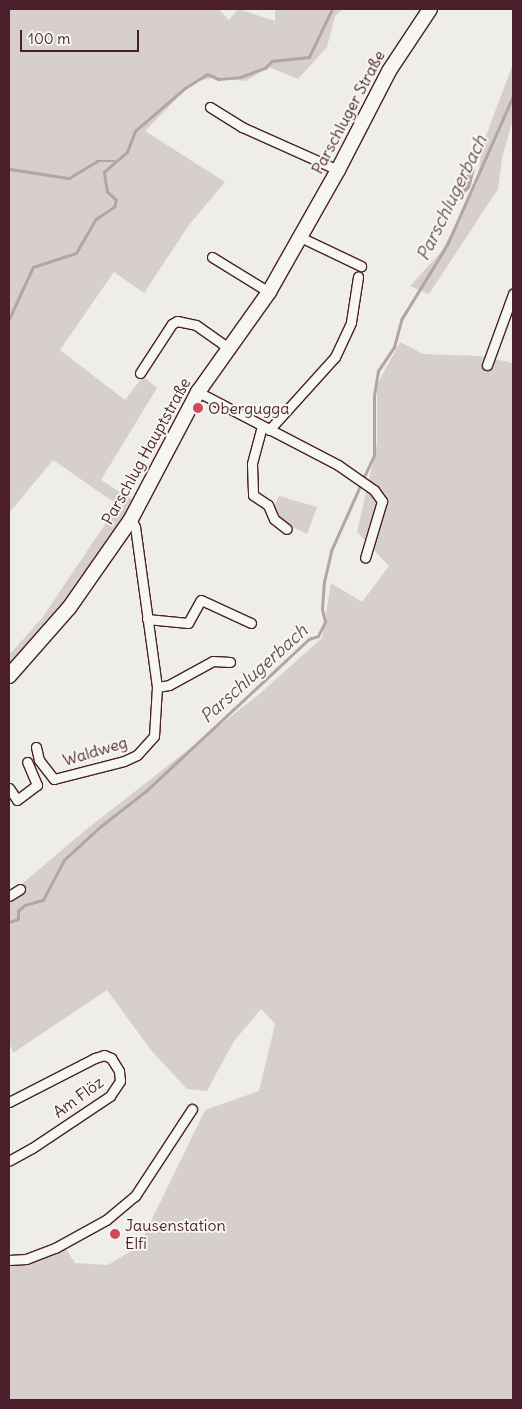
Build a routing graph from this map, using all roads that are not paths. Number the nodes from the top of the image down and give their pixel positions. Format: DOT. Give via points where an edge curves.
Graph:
graph roads {
  1 [pos="430,9"];
  2 [pos="210,107"];
  3 [pos="338,170"];
  4 [pos="299,235"];
  5 [pos="212,257"];
  6 [pos="361,266"];
  7 [pos="358,277"];
  8 [pos="269,292"];
  9 [pos="513,294"];
  10 [pos="230,349"];
  11 [pos="488,365"];
  12 [pos="140,373"];
  13 [pos="198,392"];
  14 [pos="265,428"];
  15 [pos="131,519"];
  16 [pos="287,529"];
  17 [pos="365,558"];
  18 [pos="147,619"];
  19 [pos="251,622"];
  20 [pos="230,662"];
  21 [pos="9,676"];
  22 [pos="157,686"];
  23 [pos="36,747"];
  24 [pos="27,762"];
  25 [pos="9,788"];
  26 [pos="20,889"];
  27 [pos="9,896"];
  28 [pos="9,1102"];
  29 [pos="192,1109"];
  30 [pos="9,1161"];
  31 [pos="9,1260"];
  1 -- 3 [label="main road, Parschluger Straße" via="389,71"];
  2 -- 3 [label="street" via="242,127"];
  3 -- 4 [label="main road, Parschluger Straße"];
  4 -- 6 [label="street"];
  4 -- 8 [label="main road, Parschlug Hauptstraße"];
  5 -- 8 [label="street"];
  7 -- 14 [label="street" via="351,322 334,357"];
  8 -- 10 [label="main road, Parschlug Hauptstraße"];
  9 -- 11 [label="street"];
  10 -- 12 [label="street" via="196,325 178,321 172,324"];
  10 -- 13 [label="main road, Parschlug Hauptstraße"];
  13 -- 14 [label="street"];
  13 -- 15 [label="main road, Parschlug Hauptstraße"];
  14 -- 16 [label="street" via="252,464 253,495 268,504 274,519"];
  14 -- 17 [label="street" via="362,480 374,490 382,501"];
  15 -- 18 [label="street, Waldweg" via="135,527"];
  15 -- 21 [label="main road, Parschlug Hauptstraße" via="68,608"];
  18 -- 19 [label="street" via="188,623 201,600"];
  18 -- 22 [label="street, Waldweg"];
  20 -- 22 [label="street" via="213,661 169,685"];
  22 -- 23 [label="street, Waldweg" via="154,736 137,755 103,768 54,779 39,760"];
  24 -- 25 [label="street" via="37,785 17,800"];
  26 -- 27 [label="street"];
  28 -- 30 [label="street, Am Flöz" via="104,1055 111,1058 120,1071 120,1081 110,1096"];
  29 -- 31 [label="street" via="135,1196 106,1220 55,1248 26,1259"];
}
